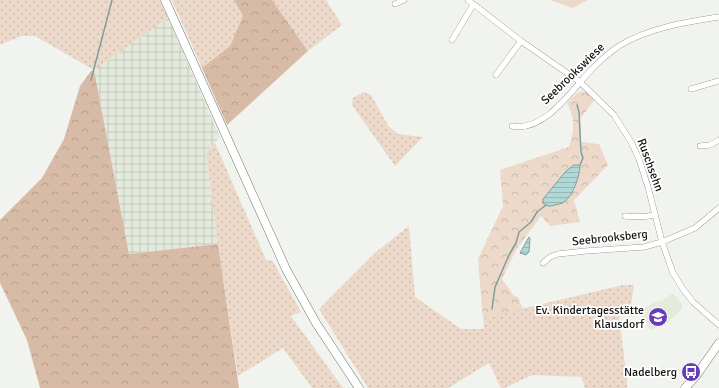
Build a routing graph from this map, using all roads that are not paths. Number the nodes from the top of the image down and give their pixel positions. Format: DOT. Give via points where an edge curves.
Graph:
graph roads {
  1 [pos="165,0"];
  2 [pos="404,0"];
  3 [pos="468,0"];
  4 [pos="395,4"];
  5 [pos="473,5"];
  6 [pos="719,17"];
  7 [pos="452,40"];
  8 [pos="521,41"];
  9 [pos="496,75"];
  10 [pos="719,81"];
  11 [pos="580,82"];
  12 [pos="691,89"];
  13 [pos="512,126"];
  14 [pos="719,140"];
  15 [pos="700,146"];
  16 [pos="719,208"];
  17 [pos="655,215"];
  18 [pos="625,216"];
  19 [pos="662,242"];
  20 [pos="543,263"];
  21 [pos="719,325"];
  22 [pos="719,343"];
  23 [pos="359,388"];
  24 [pos="685,388"];
  1 -- 23 [label="main road" via="286,269 316,323"];
  2 -- 4 [label="street"];
  3 -- 5 [label="street, Ruschsehn"];
  5 -- 7 [label="street"];
  5 -- 8 [label="street, Ruschsehn"];
  6 -- 11 [label="street, Seebrookswiese" via="667,27 629,41 594,66"];
  8 -- 9 [label="street"];
  8 -- 11 [label="street, Ruschsehn"];
  10 -- 12 [label="street"];
  11 -- 13 [label="street, Seebrookswiese" via="554,110 538,121 527,126"];
  11 -- 17 [label="street, Ruschsehn" via="614,114 631,142 646,180"];
  14 -- 15 [label="street" via="710,145"];
  16 -- 19 [label="street, Seebrooksberg" via="695,228"];
  17 -- 18 [label="street"];
  17 -- 19 [label="street, Ruschsehn"];
  19 -- 20 [label="street, Seebrooksberg" via="644,247 558,254"];
  19 -- 21 [label="street, Ruschsehn" via="673,273 683,290"];
  22 -- 24 [label="main road"];
}
